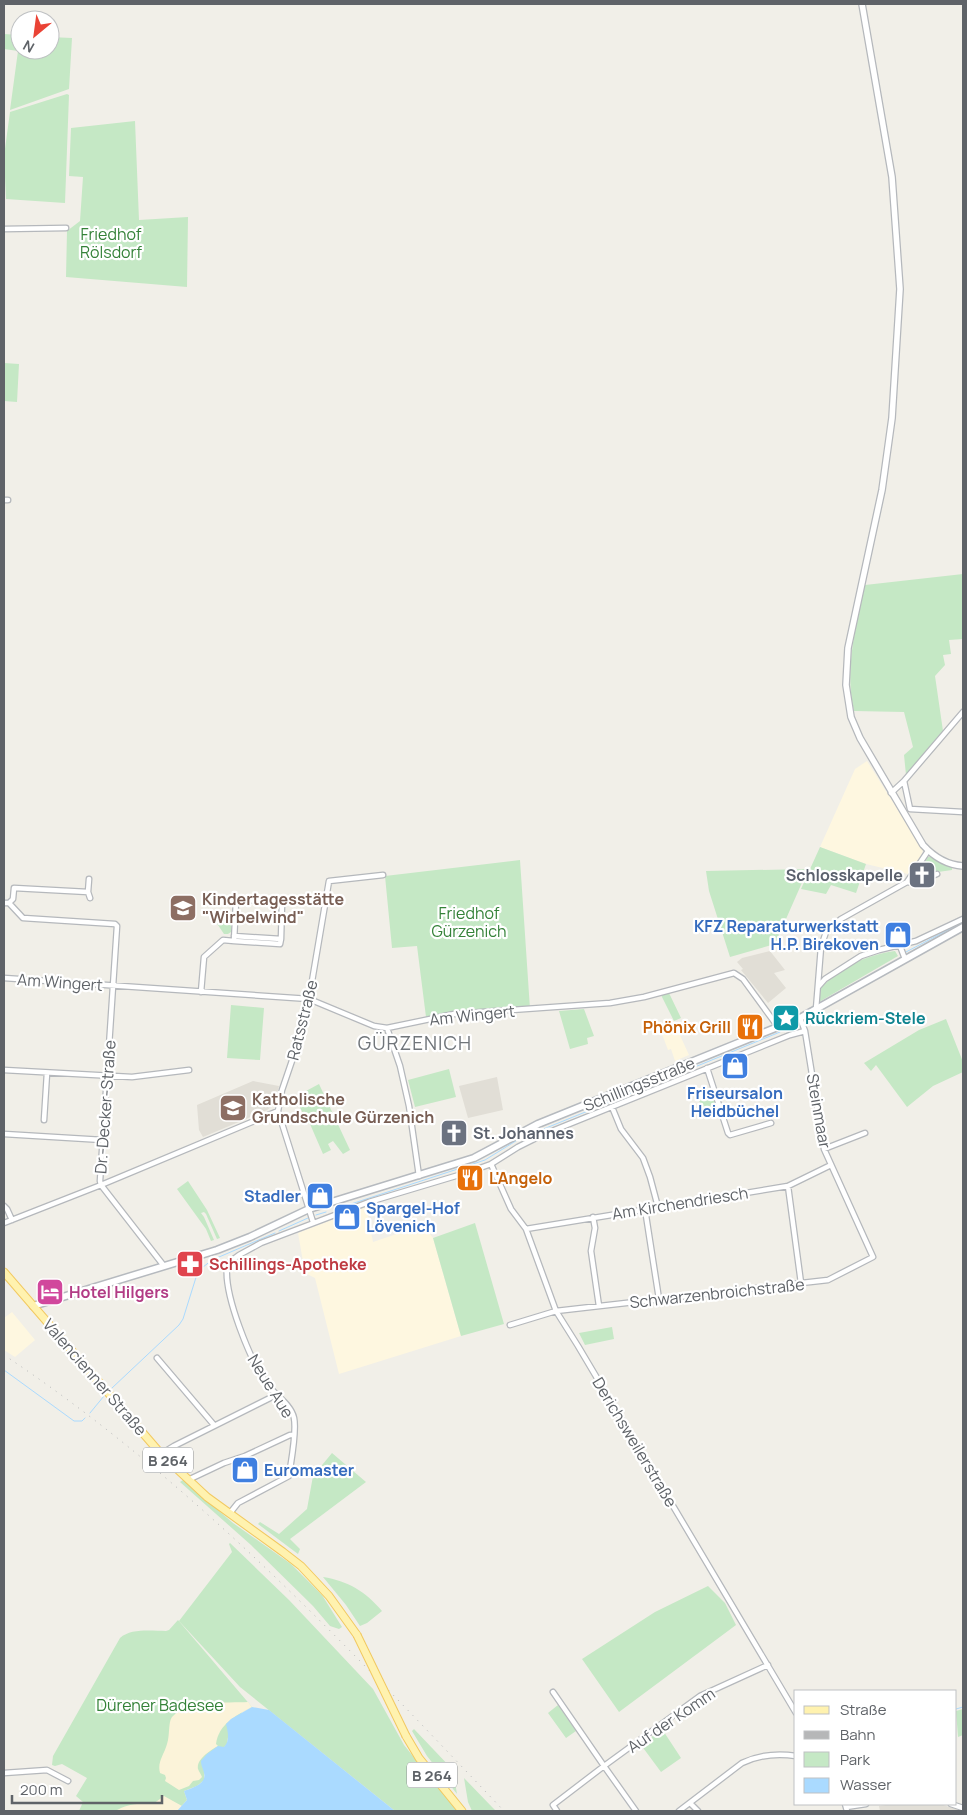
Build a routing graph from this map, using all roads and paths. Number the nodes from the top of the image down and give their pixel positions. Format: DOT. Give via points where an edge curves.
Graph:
graph roads {
  1 [pos="862,4"];
  2 [pos="66,228"];
  3 [pos="4,229"];
  4 [pos="963,712"];
  5 [pos="904,781"];
  6 [pos="891,793"];
  7 [pos="963,812"];
  8 [pos="928,851"];
  9 [pos="963,866"];
  10 [pos="936,874"];
  11 [pos="384,875"];
  12 [pos="89,879"];
  13 [pos="907,882"];
  14 [pos="88,892"];
  15 [pos="90,898"];
  16 [pos="6,903"];
  17 [pos="963,919"];
  18 [pos="963,927"];
  19 [pos="234,938"];
  20 [pos="900,946"];
  21 [pos="905,959"];
  22 [pos="4,978"];
  23 [pos="113,986"];
  24 [pos="817,988"];
  25 [pos="201,992"];
  26 [pos="309,999"];
  27 [pos="816,1009"];
  28 [pos="800,1018"];
  29 [pos="778,1027"];
  30 [pos="387,1028"];
  31 [pos="806,1031"];
  32 [pos="707,1068"];
  33 [pos="4,1070"];
  34 [pos="190,1070"];
  35 [pos="47,1073"];
  36 [pos="107,1076"];
  37 [pos="612,1107"];
  38 [pos="278,1111"];
  39 [pos="44,1120"];
  40 [pos="771,1123"];
  41 [pos="865,1133"];
  42 [pos="4,1134"];
  43 [pos="103,1140"];
  44 [pos="824,1149"];
  45 [pos="491,1164"];
  46 [pos="831,1165"];
  47 [pos="418,1176"];
  48 [pos="101,1185"];
  49 [pos="788,1186"];
  50 [pos="4,1206"];
  51 [pos="658,1207"];
  52 [pos="309,1209"];
  53 [pos="645,1209"];
  54 [pos="594,1217"];
  55 [pos="12,1220"];
  56 [pos="313,1222"];
  57 [pos="4,1223"];
  58 [pos="526,1228"];
  59 [pos="873,1257"];
  60 [pos="232,1260"];
  61 [pos="164,1266"];
  62 [pos="4,1272"];
  63 [pos="801,1283"];
  64 [pos="659,1299"];
  65 [pos="33,1306"];
  66 [pos="599,1306"];
  67 [pos="556,1311"];
  68 [pos="510,1324"];
  69 [pos="157,1358"];
  70 [pos="276,1395"];
  71 [pos="214,1425"];
  72 [pos="294,1435"];
  73 [pos="161,1454"];
  74 [pos="188,1480"];
  75 [pos="230,1513"];
  76 [pos="768,1666"];
  77 [pos="553,1692"];
  78 [pos="794,1710"];
  79 [pos="794,1756"];
  80 [pos="604,1766"];
  81 [pos="4,1773"];
  82 [pos="68,1781"];
  83 [pos="690,1803"];
  84 [pos="861,1805"];
  85 [pos="846,1808"];
  86 [pos="462,1811"];
  87 [pos="557,1811"];
  88 [pos="636,1811"];
  89 [pos="679,1811"];
  90 [pos="698,1811"];
  1 -- 6 [label="street" via="892,177 900,290 892,418 882,490 852,629 846,685 850,710 860,738"];
  2 -- 3 [label="street"];
  4 -- 5 [label="street"];
  5 -- 6 [label="street"];
  5 -- 7 [label="street" via="910,809"];
  6 -- 8 [label="street"];
  8 -- 9 [label="street" via="948,863"];
  8 -- 13 [label="street"];
  10 -- 13 [label="street" via="915,883"];
  11 -- 26 [label="street, Ratsstraße" via="329,881"];
  12 -- 14 [label="street"];
  13 -- 24 [label="street" via="841,919 826,932 821,947"];
  14 -- 15 [label="street"];
  14 -- 16 [label="street" via="14,888 13,900"];
  16 -- 23 [label="street, Dr.-Decker-Straße" via="23,918 115,924"];
  17 -- 20 [label="street"];
  18 -- 21 [label="main road, Schillingsstraße"];
  19 -- 19 [label="street" via="280,944 282,902 238,899"];
  19 -- 25 [label="street" via="223,940 204,957"];
  20 -- 21 [label="street"];
  20 -- 24 [label="street" via="861,956"];
  21 -- 27 [label="main road, Schillingsstraße"];
  22 -- 23 [label="street, Am Wingert"];
  23 -- 25 [label="street, Am Wingert"];
  23 -- 36 [label="street, Dr.-Decker-Straße"];
  24 -- 27 [label="street"];
  25 -- 26 [label="street, Am Wingert"];
  26 -- 30 [label="street, Am Wingert" via="374,1026"];
  26 -- 38 [label="street, Ratsstraße"];
  27 -- 28 [label="main road, Schillingsstraße"];
  28 -- 29 [label="main road, Schillingsstraße"];
  28 -- 31 [label="street, Steinmaar"];
  29 -- 30 [label="street, Am Wingert" via="743,979 734,973 610,1003 454,1014"];
  29 -- 47 [label="main road, Schillingsstraße" via="538,1124 474,1158"];
  30 -- 47 [label="street" via="409,1106"];
  31 -- 32 [label="street, Schillingsstraße"];
  31 -- 44 [label="street, Steinmaar"];
  32 -- 37 [label="street, Schillingsstraße"];
  32 -- 40 [label="street" via="730,1135"];
  33 -- 35 [label="street"];
  34 -- 36 [label="street" via="139,1077"];
  35 -- 36 [label="street"];
  35 -- 39 [label="street"];
  36 -- 43 [label="street, Dr.-Decker-Straße"];
  37 -- 45 [label="street, Schillingsstraße" via="526,1143"];
  37 -- 51 [label="street" via="621,1129 643,1158"];
  38 -- 48 [label="street"];
  38 -- 52 [label="street"];
  41 -- 44 [label="street"];
  42 -- 43 [label="street"];
  43 -- 48 [label="street, Dr.-Decker-Straße"];
  44 -- 46 [label="street, Steinmaar"];
  45 -- 56 [label="street, Schillingsstraße"];
  45 -- 58 [label="street, Derichsweilerstraße" via="511,1209"];
  46 -- 49 [label="street, Am Kirchendriesch"];
  46 -- 59 [label="street, Steinmaar"];
  47 -- 52 [label="main road, Schillingsstraße"];
  48 -- 55 [label="street"];
  48 -- 61 [label="street, Dr.-Decker-Straße"];
  49 -- 51 [label="street, Am Kirchendriesch"];
  49 -- 63 [label="street"];
  50 -- 55 [label="street"];
  51 -- 53 [label="street, Am Kirchendriesch"];
  52 -- 56 [label="street"];
  52 -- 61 [label="main road, Schillingsstraße" via="235,1244"];
  53 -- 54 [label="street, Am Kirchendriesch"];
  53 -- 64 [label="street"];
  54 -- 58 [label="street, Am Kirchendriesch"];
  54 -- 66 [label="street" via="591,1250"];
  55 -- 57 [label="street"];
  56 -- 60 [label="street, Schillingsstraße" via="261,1243"];
  58 -- 67 [label="street, Derichsweilerstraße"];
  59 -- 63 [label="street, Schwarzenbroichstraße" via="832,1280"];
  60 -- 70 [label="street, Neue Aue" via="226,1271 235,1313 254,1363"];
  61 -- 65 [label="main road, Schillingsstraße"];
  62 -- 65 [label="main road, Valencienner Straße / B 264"];
  63 -- 64 [label="street, Schwarzenbroichstraße"];
  64 -- 66 [label="street, Schwarzenbroichstraße"];
  65 -- 73 [label="main road, Valencienner Straße / B 264"];
  66 -- 67 [label="street, Schwarzenbroichstraße"];
  67 -- 68 [label="street, Schwarzenbroichstraße"];
  67 -- 76 [label="street, Derichsweilerstraße"];
  69 -- 71 [label="street"];
  70 -- 71 [label="street"];
  70 -- 72 [label="street, Neue Aue" via="284,1401 294,1418"];
  71 -- 73 [label="street"];
  72 -- 74 [label="street"];
  72 -- 75 [label="street, Neue Aue" via="288,1478 238,1503"];
  73 -- 74 [label="main road, Valencienner Straße / B 264"];
  74 -- 75 [label="main road, Valencienner Straße / B 264"];
  75 -- 86 [label="main road, Valencienner Straße / B 264, bridge" via="283,1552 329,1596 357,1635 419,1758"];
  76 -- 78 [label="street, Derichsweilerstraße"];
  76 -- 80 [label="street, Auf der Komm" via="700,1696"];
  77 -- 80 [label="street"];
  79 -- 83 [label="street" via="749,1759"];
  80 -- 87 [label="street, Auf der Komm" via="553,1805"];
  80 -- 88 [label="street"];
  81 -- 82 [label="street" via="47,1770"];
  83 -- 89 [label="street"];
  83 -- 90 [label="street"];
  84 -- 85 [label="street"];
}
